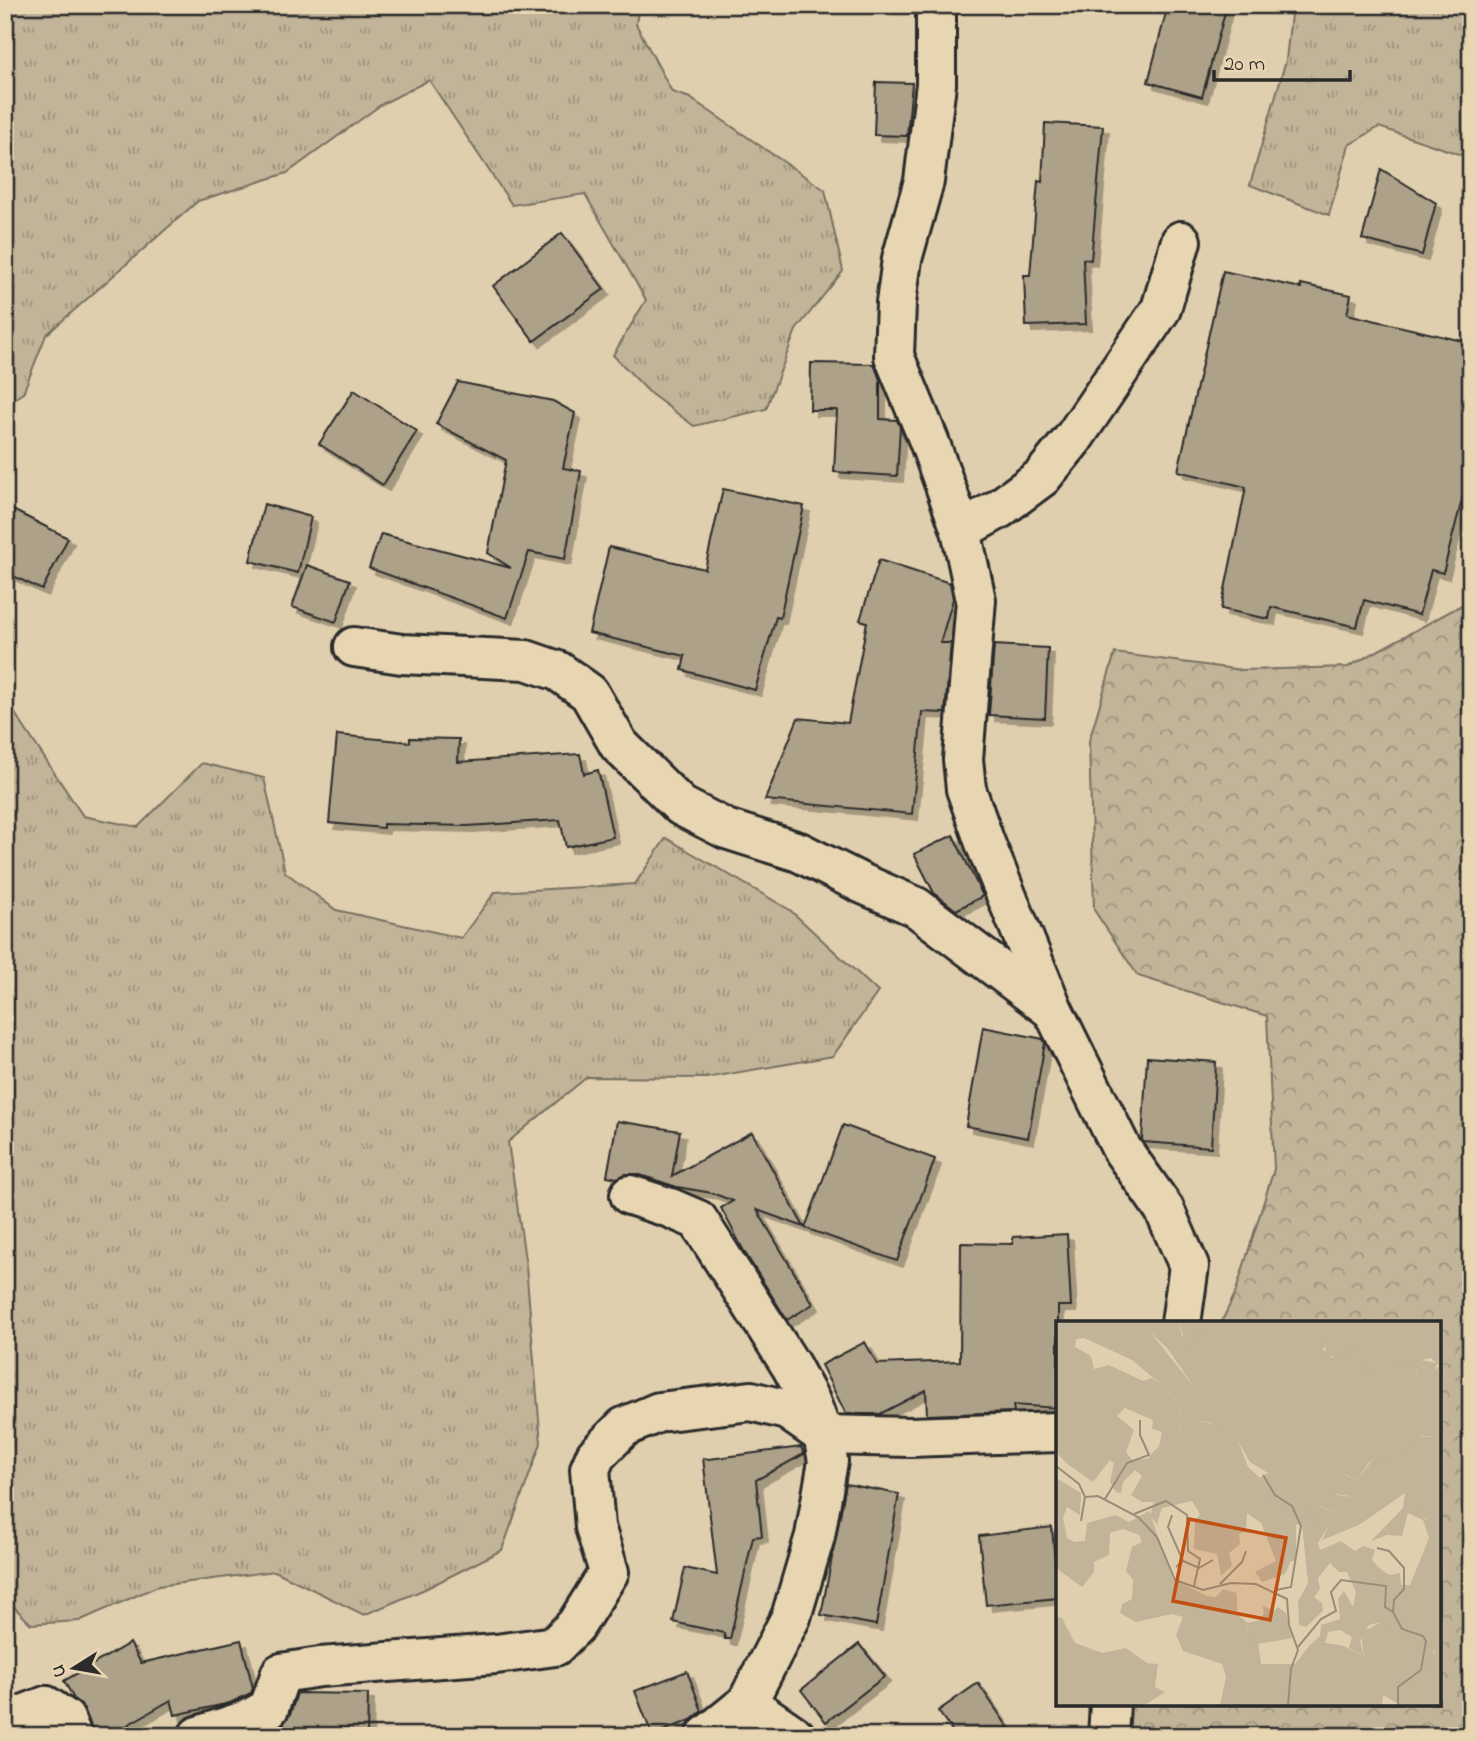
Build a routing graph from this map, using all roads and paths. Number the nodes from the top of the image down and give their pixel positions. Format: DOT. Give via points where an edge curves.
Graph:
graph roads {
  1 [pos="936,5"];
  2 [pos="1181,241"];
  3 [pos="961,530"];
  4 [pos="354,647"];
  5 [pos="1053,1010"];
  6 [pos="630,1195"];
  7 [pos="1181,1321"];
  8 [pos="1056,1432"];
  9 [pos="823,1435"];
  10 [pos="747,1703"];
  11 [pos="1110,1706"];
  12 [pos="5,1722"];
  13 [pos="72,1736"];
  14 [pos="198,1736"];
  15 [pos="706,1736"];
  16 [pos="795,1736"];
  17 [pos="1108,1736"];
  1 -- 3 [label="street" via="936,84 924,181 902,259 894,356"];
  2 -- 3 [label="street" via="1161,309 1073,439 1042,477"];
  3 -- 5 [label="street" via="976,600 964,736 966,789"];
  4 -- 5 [label="street" via="526,660 558,671 589,693 619,745 681,806 726,829 799,852 916,907"];
  5 -- 7 [label="street" via="1121,1148 1164,1209 1189,1266"];
  6 -- 9 [label="street" via="698,1220 791,1366"];
  8 -- 9 [label="street"];
  9 -- 10 [label="street" via="828,1461 816,1536 791,1617"];
  9 -- 14 [label="street" via="787,1410 751,1401 659,1412 624,1427 596,1455 590,1469 595,1527 608,1572 576,1625 555,1646 281,1673 269,1708"];
  10 -- 15 [label="street"];
  10 -- 16 [label="street"];
  11 -- 17 [label="street"];
  12 -- 13 [label="street" via="46,1706 65,1719"];
}
